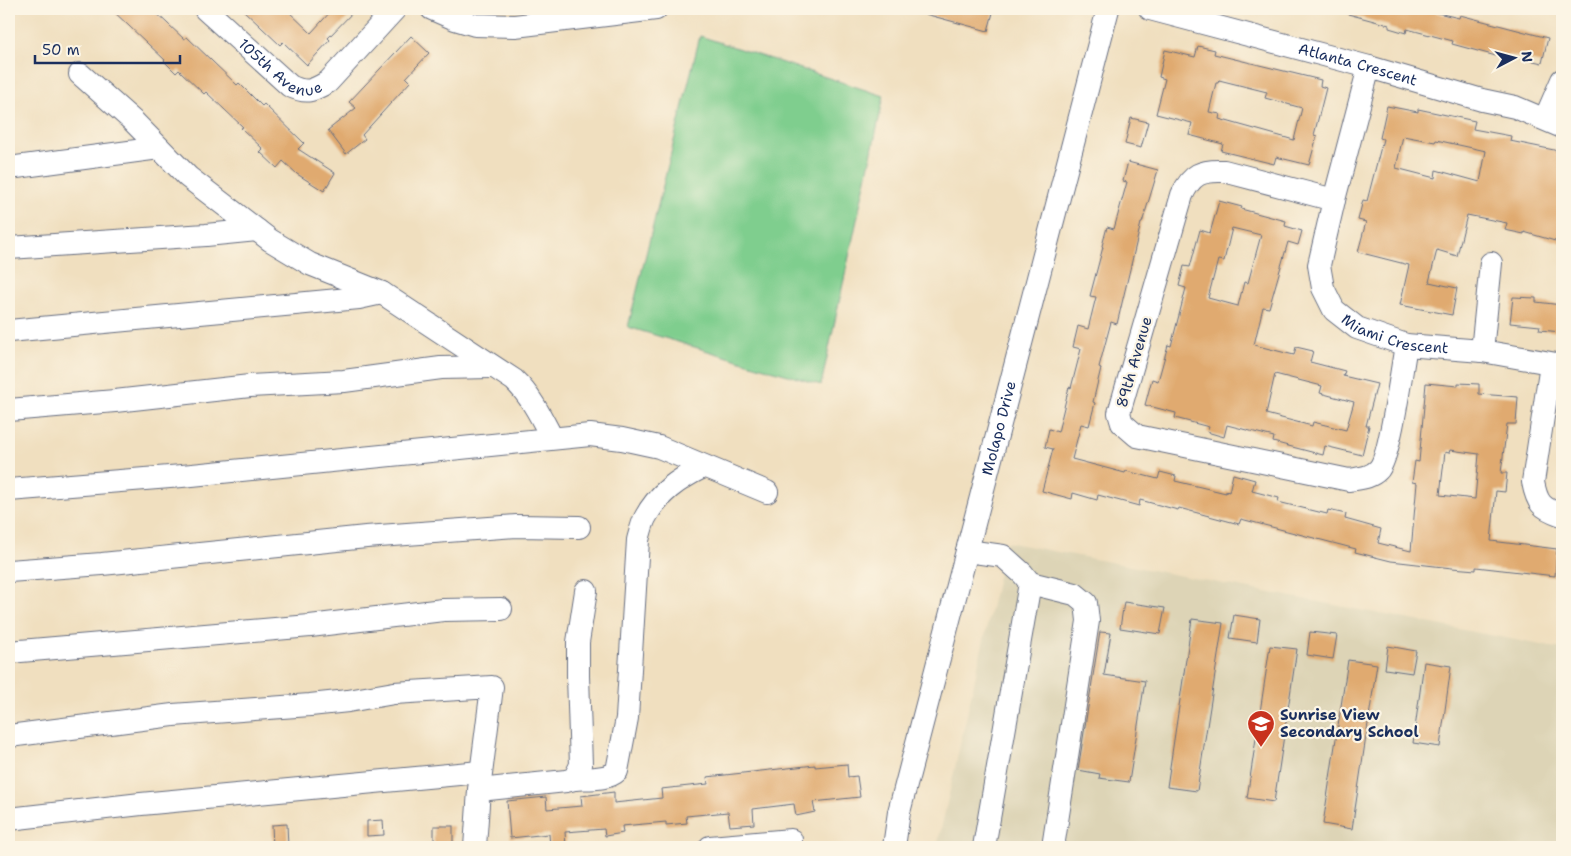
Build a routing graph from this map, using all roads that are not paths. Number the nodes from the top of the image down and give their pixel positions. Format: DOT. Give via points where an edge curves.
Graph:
graph roads {
  1 [pos="205,9"];
  2 [pos="395,9"];
  3 [pos="432,9"];
  4 [pos="656,9"];
  5 [pos="1108,9"];
  6 [pos="1150,9"];
  7 [pos="1369,67"];
  8 [pos="80,74"];
  9 [pos="1562,80"];
  10 [pos="1554,123"];
  11 [pos="160,148"];
  12 [pos="9,168"];
  13 [pos="1334,200"];
  14 [pos="257,230"];
  15 [pos="9,248"];
  16 [pos="1490,263"];
  17 [pos="382,293"];
  18 [pos="9,331"];
  19 [pos="1406,345"];
  20 [pos="1482,352"];
  21 [pos="1557,364"];
  22 [pos="492,367"];
  23 [pos="9,410"];
  24 [pos="552,438"];
  25 [pos="703,467"];
  26 [pos="9,490"];
  27 [pos="767,492"];
  28 [pos="1562,515"];
  29 [pos="578,527"];
  30 [pos="968,551"];
  31 [pos="9,571"];
  32 [pos="1030,583"];
  33 [pos="586,592"];
  34 [pos="501,609"];
  35 [pos="9,652"];
  36 [pos="9,736"];
  37 [pos="574,779"];
  38 [pos="480,781"];
  39 [pos="9,819"];
  40 [pos="791,840"];
  41 [pos="475,847"];
  42 [pos="710,847"];
  43 [pos="894,847"];
  44 [pos="984,847"];
  45 [pos="1053,847"];
  1 -- 2 [label="street, 105th Avenue" via="290,86 302,91 314,90 328,82"];
  3 -- 4 [label="street" via="475,25 515,26"];
  5 -- 30 [label="street, Molapo Drive"];
  6 -- 7 [label="street, Atlanta Crescent"];
  7 -- 10 [label="street, Atlanta Crescent" via="1515,107"];
  7 -- 13 [label="street, Miami Crescent"];
  8 -- 11 [label="street"];
  9 -- 10 [label="street"];
  11 -- 12 [label="street"];
  11 -- 14 [label="street" via="188,177"];
  13 -- 19 [label="street, Miami Crescent" via="1319,265 1323,288 1334,310 1357,328"];
  13 -- 19 [label="street, 89th Avenue" via="1224,171 1208,170 1187,184 1119,413 1122,423 1137,436 1349,480 1367,477 1379,470 1388,452"];
  14 -- 15 [label="street"];
  14 -- 17 [label="street" via="310,264"];
  16 -- 20 [label="street"];
  17 -- 18 [label="street" via="359,298"];
  17 -- 22 [label="street"];
  19 -- 20 [label="street, Miami Crescent"];
  20 -- 21 [label="street, Miami Crescent"];
  21 -- 28 [label="street" via="1533,482 1536,497 1547,510"];
  22 -- 23 [label="street" via="441,368 344,381 250,386"];
  22 -- 24 [label="street" via="523,389"];
  24 -- 25 [label="street" via="590,435 622,439 659,447"];
  24 -- 26 [label="street" via="182,476"];
  25 -- 27 [label="street"];
  25 -- 37 [label="street" via="669,487 645,518 638,540 627,718 617,771 607,776"];
  29 -- 31 [label="street" via="517,526 376,536"];
  30 -- 32 [label="street" via="1003,556"];
  30 -- 43 [label="street, Molapo Drive" via="899,812"];
  32 -- 44 [label="street"];
  32 -- 45 [label="street" via="1075,594 1086,603 1088,621"];
  33 -- 37 [label="street" via="578,642 581,766"];
  34 -- 35 [label="street" via="443,610 310,626"];
  36 -- 38 [label="street" via="173,715 348,701 394,693 492,687"];
  37 -- 38 [label="street" via="542,784"];
  38 -- 39 [label="street" via="141,804"];
  38 -- 41 [label="street"];
  40 -- 42 [label="street"];
}
